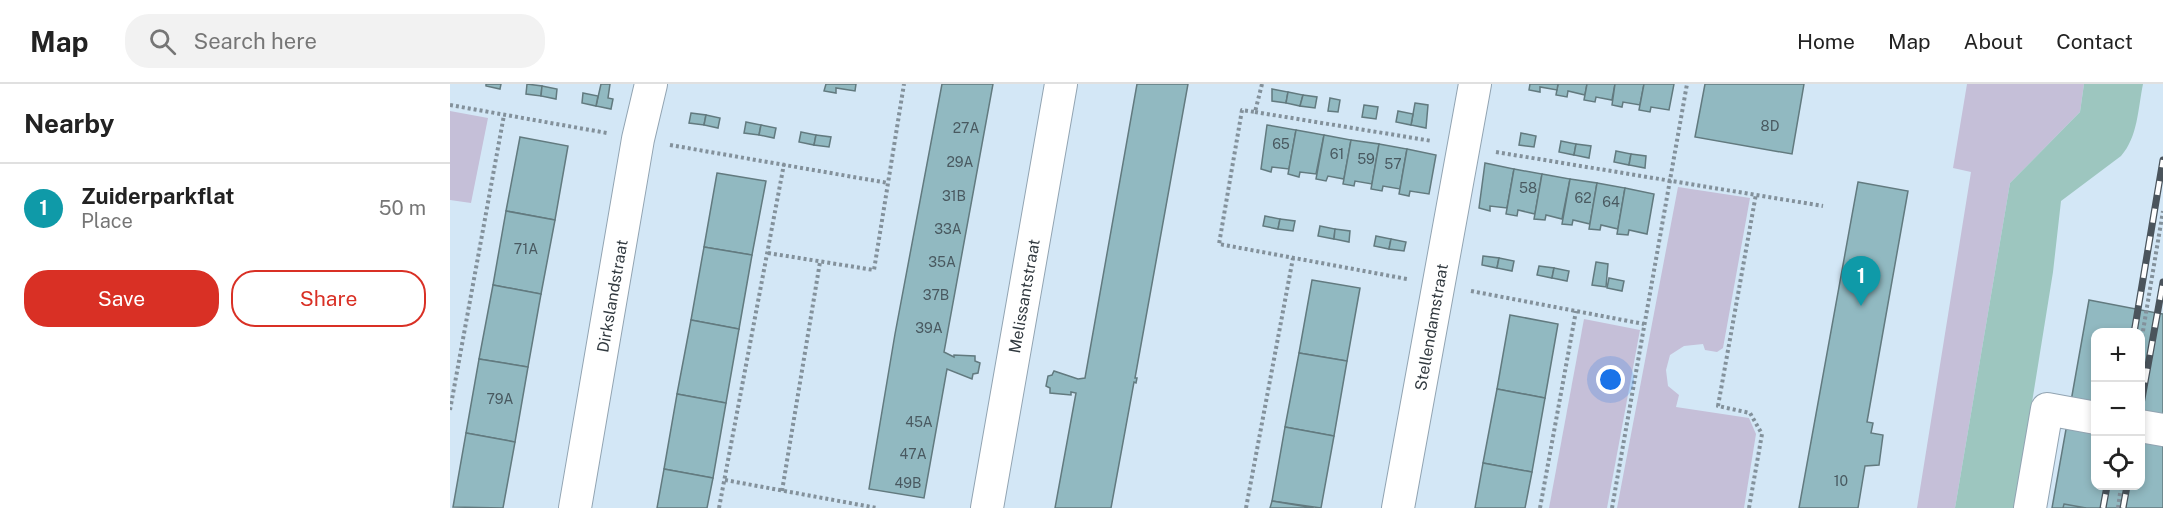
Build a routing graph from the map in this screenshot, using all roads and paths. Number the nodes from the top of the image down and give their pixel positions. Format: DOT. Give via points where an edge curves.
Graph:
graph roads {
  1 [pos="651,84"];
  2 [pos="904,84"];
  3 [pos="1061,84"];
  4 [pos="1262,84"];
  5 [pos="1475,84"];
  6 [pos="1687,84"];
  7 [pos="1256,112"];
  8 [pos="504,115"];
  9 [pos="1463,146"];
  10 [pos="784,164"];
  11 [pos="1669,180"];
  12 [pos="1756,195"];
  13 [pos="1823,206"];
  14 [pos="2163,212"];
  15 [pos="768,253"];
  16 [pos="1293,258"];
  17 [pos="820,262"];
  18 [pos="1438,285"];
  19 [pos="1576,312"];
  20 [pos="1644,324"];
  21 [pos="2144,328"];
  22 [pos="450,410"];
  23 [pos="2091,417"];
  24 [pos="2145,427"];
  25 [pos="2163,430"];
  26 [pos="725,480"];
  27 [pos="2120,490"];
  28 [pos="782,491"];
  29 [pos="575,508"];
  30 [pos="719,508"];
  31 [pos="877,508"];
  32 [pos="987,508"];
  33 [pos="1246,508"];
  34 [pos="1398,508"];
  35 [pos="1540,508"];
  36 [pos="1611,508"];
  37 [pos="1749,508"];
  38 [pos="2030,508"];
  39 [pos="2118,508"];
  1 -- 29 [label="street, Dirkslandstraat" via="638,139"];
  2 -- 17 [label="path" via="874,270"];
  3 -- 32 [label="street, Melissantstraat"];
  4 -- 7 [label="path"];
  5 -- 9 [label="street, Stellendamstraat"];
  6 -- 11 [label="path"];
  7 -- 9 [label="path"];
  7 -- 16 [label="path" via="1242,110 1219,244"];
  8 -- 22 [label="path"];
  9 -- 11 [label="path"];
  9 -- 18 [label="street, Stellendamstraat"];
  10 -- 15 [label="path"];
  11 -- 12 [label="path"];
  11 -- 20 [label="path"];
  12 -- 13 [label="path"];
  12 -- 37 [label="path" via="1718,406 1750,413 1762,434"];
  14 -- 21 [label="path"];
  15 -- 17 [label="path"];
  15 -- 26 [label="path"];
  16 -- 18 [label="path"];
  16 -- 33 [label="path"];
  17 -- 28 [label="path"];
  18 -- 19 [label="path"];
  18 -- 34 [label="street, Stellendamstraat"];
  19 -- 20 [label="path"];
  19 -- 35 [label="path"];
  20 -- 36 [label="path"];
  23 -- 38 [label="street" via="2047,410"];
  24 -- 25 [label="street"];
  26 -- 28 [label="path"];
  26 -- 30 [label="path"];
  27 -- 39 [label="path"];
  28 -- 31 [label="path"];
}
